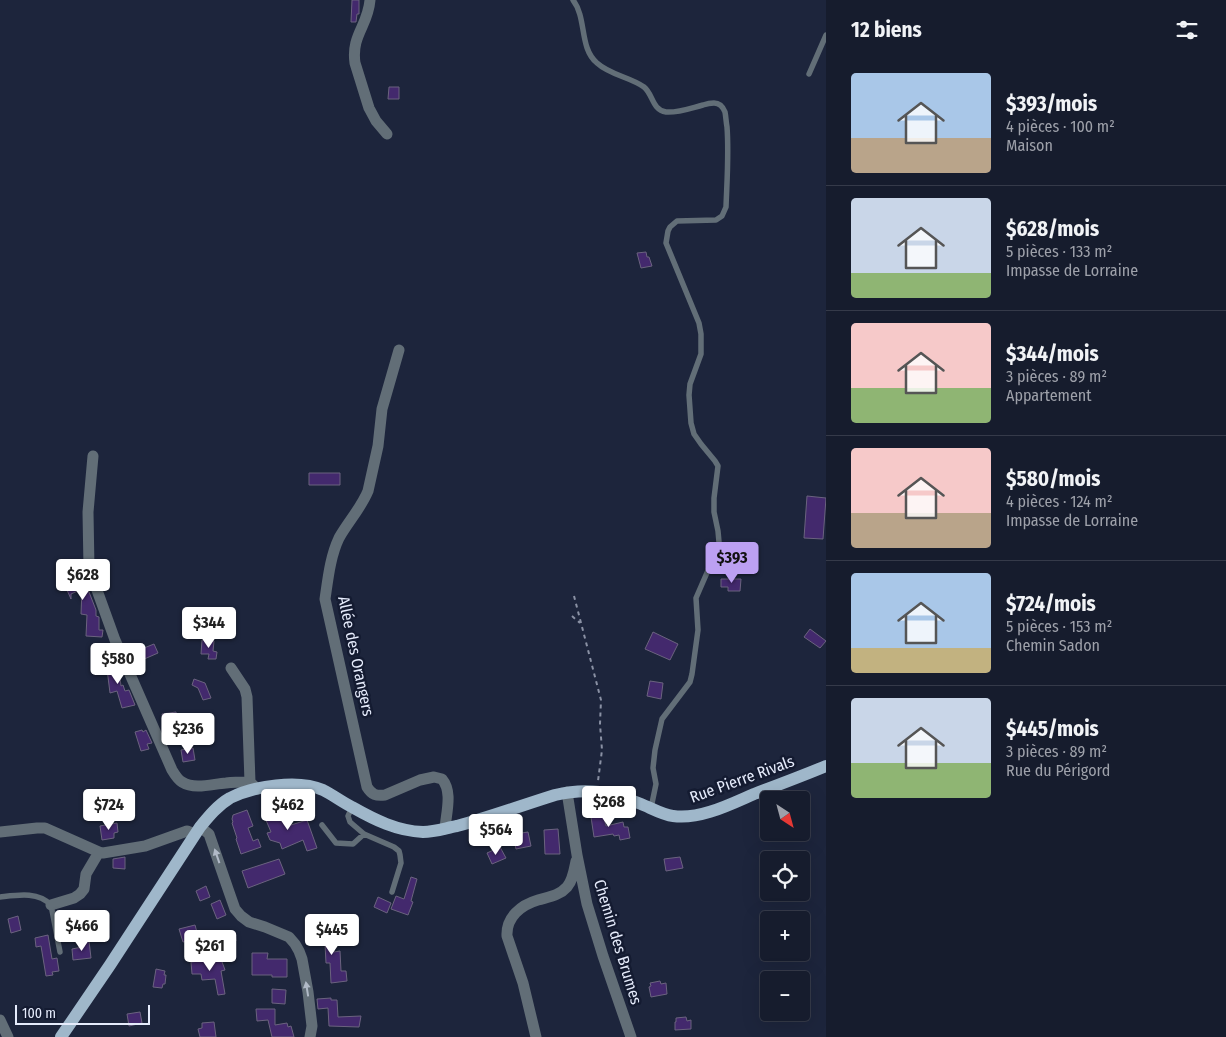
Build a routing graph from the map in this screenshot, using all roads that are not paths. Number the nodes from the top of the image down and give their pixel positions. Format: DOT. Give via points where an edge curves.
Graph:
graph roads {
  1 [pos="370,0"];
  2 [pos="573,0"];
  3 [pos="826,35"];
  4 [pos="809,74"];
  5 [pos="387,134"];
  6 [pos="399,350"];
  7 [pos="93,456"];
  8 [pos="231,668"];
  9 [pos="826,766"];
  10 [pos="254,786"];
  11 [pos="567,792"];
  12 [pos="352,807"];
  13 [pos="652,808"];
  14 [pos="322,825"];
  15 [pos="445,829"];
  16 [pos="198,831"];
  17 [pos="0,832"];
  18 [pos="364,834"];
  19 [pos="98,852"];
  20 [pos="577,855"];
  21 [pos="392,892"];
  22 [pos="0,897"];
  23 [pos="51,905"];
  24 [pos="60,952"];
  25 [pos="0,1020"];
  26 [pos="61,1036"];
  27 [pos="8,1037"];
  28 [pos="310,1037"];
  29 [pos="536,1037"];
  30 [pos="631,1037"];
  1 -- 5 [label="street" via="354,56 368,108"];
  2 -- 13 [label="lane" via="580,10 590,54 598,65 642,85 664,112 712,102 722,107 726,115 725,211 716,220 677,221 670,227 666,243 701,334 701,354 690,384 691,423 694,434 718,466 714,512 719,542 696,598 698,630 690,682 662,719 655,750 653,768 656,784"];
  3 -- 4 [label="lane"];
  6 -- 15 [label="street, Allée des Orangers" via="382,409 378,446 366,498 338,540 329,571 326,599 370,792 385,795 420,780 442,779 448,787"];
  7 -- 10 [label="street" via="88,512 89,568 115,640 172,770 187,785 227,782"];
  8 -- 10 [label="street" via="247,696"];
  9 -- 13 [label="main road, Rue Pierre Rivals" via="691,816 673,816"];
  10 -- 12 [label="main road, Rue Pierre Rivals" via="310,786"];
  10 -- 16 [label="main road, Rue Pierre Rivals" via="211,813"];
  11 -- 13 [label="main road, Rue Pierre Rivals" via="597,791"];
  11 -- 15 [label="main road, Rue Pierre Rivals"];
  11 -- 20 [label="street, Chemin des Brumes"];
  12 -- 15 [label="main road, Rue Pierre Rivals" via="399,828 425,832"];
  12 -- 18 [label="lane" via="348,816 350,822"];
  14 -- 18 [label="lane" via="336,843 352,844"];
  16 -- 19 [label="street" via="187,831 146,846"];
  16 -- 26 [label="main road, Rue Pierre Rivals"];
  28 -- 16 [label="street, one-way" via="308,992 299,951 289,937 240,916 209,834"];
  17 -- 19 [label="street" via="45,828"];
  18 -- 21 [label="lane" via="399,851 400,863"];
  19 -- 23 [label="street" via="80,894"];
  20 -- 29 [label="street, Chemin des Brumes" via="573,876 566,888 552,897 524,906 506,929"];
  20 -- 30 [label="street, Chemin des Brumes" via="602,956"];
  22 -- 23 [label="lane" via="38,896"];
  23 -- 24 [label="lane"];
  25 -- 27 [label="street"];
}
